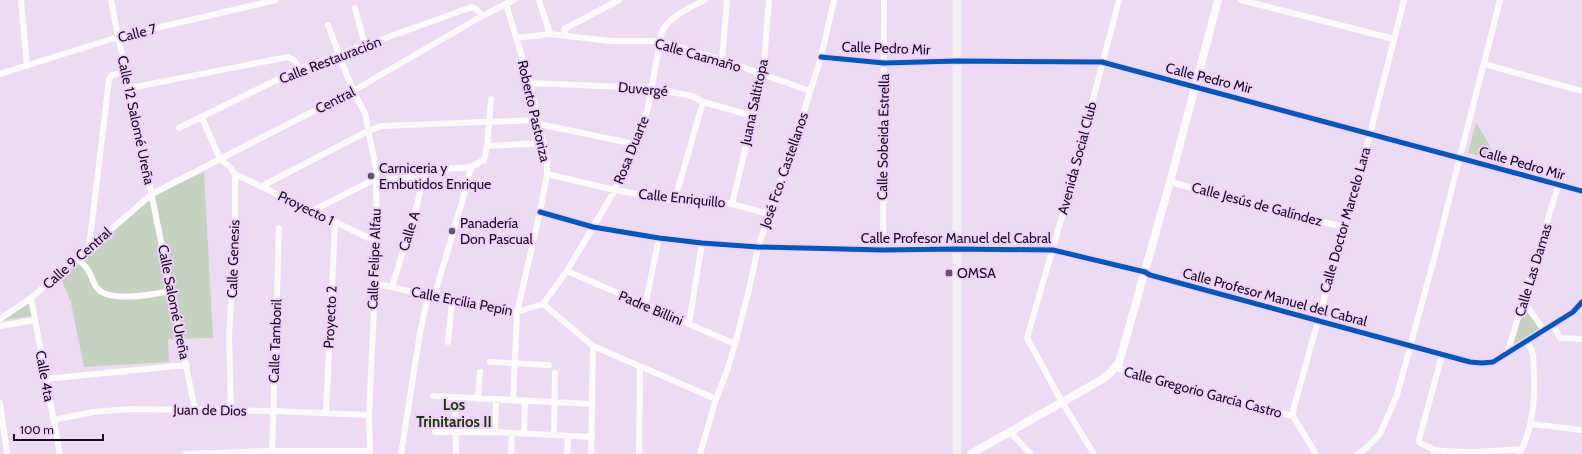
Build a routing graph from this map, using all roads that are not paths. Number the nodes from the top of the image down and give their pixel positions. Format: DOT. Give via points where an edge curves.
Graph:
graph roads {
  1 [pos="21,0"];
  2 [pos="111,0"];
  3 [pos="276,0"];
  4 [pos="514,0"];
  5 [pos="539,0"];
  6 [pos="619,0"];
  7 [pos="705,0"];
  8 [pos="727,0"];
  9 [pos="769,0"];
  10 [pos="834,0"];
  11 [pos="884,0"];
  12 [pos="957,0"];
  13 [pos="1119,0"];
  14 [pos="1218,0"];
  15 [pos="1241,0"];
  16 [pos="1404,0"];
  17 [pos="1500,0"];
  18 [pos="506,4"];
  19 [pos="354,8"];
  20 [pos="482,16"];
  21 [pos="328,25"];
  22 [pos="550,34"];
  23 [pos="566,36"];
  24 [pos="118,37"];
  25 [pos="516,38"];
  26 [pos="1394,39"];
  27 [pos="660,41"];
  28 [pos="365,45"];
  29 [pos="339,54"];
  30 [pos="821,57"];
  31 [pos="722,60"];
  32 [pos="958,61"];
  33 [pos="1102,62"];
  34 [pos="884,63"];
  35 [pos="1484,64"];
  36 [pos="27,66"];
  37 [pos="299,69"];
  38 [pos="126,71"];
  39 [pos="0,74"];
  40 [pos="763,75"];
  41 [pos="530,83"];
  42 [pos="130,88"];
  43 [pos="650,88"];
  44 [pos="1195,88"];
  45 [pos="353,91"];
  46 [pos="810,91"];
  47 [pos="1582,91"];
  48 [pos="491,99"];
  49 [pos="703,102"];
  50 [pos="753,116"];
  51 [pos="202,118"];
  52 [pos="490,121"];
  53 [pos="538,122"];
  54 [pos="180,128"];
  55 [pos="368,131"];
  56 [pos="1370,134"];
  57 [pos="544,143"];
  58 [pos="635,144"];
  59 [pos="487,146"];
  60 [pos="1460,158"];
  61 [pos="220,159"];
  62 [pos="470,167"];
  63 [pos="235,174"];
  64 [pos="547,174"];
  65 [pos="424,175"];
  66 [pos="375,179"];
  67 [pos="1170,182"];
  68 [pos="262,186"];
  69 [pos="1558,186"];
  70 [pos="615,190"];
  71 [pos="1582,191"];
  72 [pos="152,194"];
  73 [pos="675,199"];
  74 [pos="732,204"];
  75 [pos="312,211"];
  76 [pos="540,212"];
  77 [pos="769,214"];
  78 [pos="335,222"];
  79 [pos="593,227"];
  80 [pos="1343,227"];
  81 [pos="279,228"];
  82 [pos="658,238"];
  83 [pos="377,242"];
  84 [pos="702,243"];
  85 [pos="758,247"];
  86 [pos="89,248"];
  87 [pos="957,249"];
  88 [pos="883,250"];
  89 [pos="1053,250"];
  90 [pos="77,258"];
  91 [pos="567,271"];
  92 [pos="1145,272"];
  93 [pos="374,283"];
  94 [pos="392,287"];
  95 [pos="171,291"];
  96 [pos="431,296"];
  97 [pos="31,298"];
  98 [pos="452,301"];
  99 [pos="1523,301"];
  100 [pos="1582,302"];
  101 [pos="543,304"];
  102 [pos="645,306"];
  103 [pos="517,312"];
  104 [pos="0,319"];
  105 [pos="35,320"];
  106 [pos="1317,322"];
  107 [pos="689,324"];
  108 [pos="1553,325"];
  109 [pos="0,326"];
  110 [pos="1544,330"];
  111 [pos="1582,339"];
  112 [pos="1527,341"];
  113 [pos="448,342"];
  114 [pos="735,344"];
  115 [pos="593,346"];
  116 [pos="1410,346"];
  117 [pos="1507,354"];
  118 [pos="1442,355"];
  119 [pos="490,362"];
  120 [pos="515,363"];
  121 [pos="186,365"];
  122 [pos="548,365"];
  123 [pos="640,367"];
  124 [pos="1116,368"];
  125 [pos="480,372"];
  126 [pos="555,373"];
  127 [pos="45,379"];
  128 [pos="433,396"];
  129 [pos="455,398"];
  130 [pos="478,399"];
  131 [pos="716,399"];
  132 [pos="496,400"];
  133 [pos="513,401"];
  134 [pos="525,402"];
  135 [pos="555,402"];
  136 [pos="1062,402"];
  137 [pos="0,403"];
  138 [pos="592,404"];
  139 [pos="195,410"];
  140 [pos="231,410"];
  141 [pos="273,411"];
  142 [pos="326,413"];
  143 [pos="369,415"];
  144 [pos="1293,416"];
  145 [pos="53,420"];
  146 [pos="1531,424"];
  147 [pos="1582,430"];
  148 [pos="435,432"];
  149 [pos="456,432"];
  150 [pos="495,432"];
  151 [pos="1010,432"];
  152 [pos="512,434"];
  153 [pos="524,434"];
  154 [pos="554,434"];
  155 [pos="568,436"];
  156 [pos="592,437"];
  157 [pos="1434,452"];
  158 [pos="1520,452"];
  159 [pos="272,453"];
  160 [pos="307,453"];
  161 [pos="332,453"];
  162 [pos="370,453"];
  163 [pos="7,454"];
  164 [pos="60,454"];
  165 [pos="185,454"];
  166 [pos="401,454"];
  167 [pos="456,454"];
  168 [pos="511,454"];
  169 [pos="567,454"];
  170 [pos="592,454"];
  171 [pos="639,454"];
  172 [pos="700,454"];
  173 [pos="957,454"];
  174 [pos="971,454"];
  175 [pos="1031,454"];
  176 [pos="1094,454"];
  177 [pos="1316,454"];
  178 [pos="1358,454"];
  1 -- 36 [label="street"];
  2 -- 24 [label="street, Calle 12 Salomé Ureña"];
  3 -- 24 [label="street, Calle 7"];
  4 -- 18 [label="street, Central"];
  5 -- 22 [label="street"];
  6 -- 23 [label="street" via="564,29"];
  7 -- 27 [label="street, Rosa Duarte" via="669,21 662,31"];
  8 -- 31 [label="street"];
  9 -- 40 [label="street, Juana Saltitopa"];
  10 -- 30 [label="street, José Fco. Castellanos"];
  11 -- 34 [label="street, Calle Sobeida Estrella"];
  12 -- 32 [label="main road"];
  13 -- 33 [label="street, Avenida Social Club"];
  14 -- 44 [label="street"];
  15 -- 26 [label="street"];
  16 -- 26 [label="street, Calle Doctor Marcelo Lara"];
  17 -- 35 [label="street"];
  18 -- 20 [label="street, Central"];
  18 -- 25 [label="street, Roberto Pastoriza"];
  19 -- 28 [label="street"];
  20 -- 28 [label="street, Calle Restauración" via="472,7"];
  20 -- 45 [label="street, Central"];
  21 -- 29 [label="street, Calle Felipe Alfau"];
  22 -- 23 [label="street, Calle Caamaño"];
  22 -- 25 [label="street, Calle Caamaño"];
  23 -- 27 [label="street, Calle Caamaño" via="610,41"];
  24 -- 36 [label="street, Calle 7"];
  24 -- 38 [label="street, Calle 12 Salomé Ureña"];
  25 -- 41 [label="street, Roberto Pastoriza"];
  26 -- 56 [label="street, Calle Doctor Marcelo Lara"];
  27 -- 31 [label="street, Calle Caamaño"];
  27 -- 43 [label="street, Rosa Duarte"];
  28 -- 29 [label="street, Calle Restauración"];
  29 -- 37 [label="street, Calle Restauración"];
  29 -- 45 [label="street, Calle Felipe Alfau"];
  30 -- 34 [label="street, Calle Pedro Mir"];
  30 -- 46 [label="street, José Fco. Castellanos"];
  31 -- 40 [label="street, Calle Caamaño"];
  32 -- 33 [label="street, Calle Pedro Mir"];
  32 -- 34 [label="street, Calle Pedro Mir"];
  32 -- 87 [label="main road"];
  33 -- 44 [label="street, Calle Pedro Mir"];
  33 -- 89 [label="street, Avenida Social Club"];
  34 -- 88 [label="street, Calle Sobeida Estrella"];
  35 -- 47 [label="street"];
  35 -- 60 [label="street"];
  36 -- 39 [label="street, Calle 7"];
  37 -- 42 [label="street" via="295,61 288,56"];
  37 -- 51 [label="street, Calle Restauración"];
  38 -- 42 [label="street, Calle 12 Salomé Ureña"];
  38 -- 86 [label="street" via="112,75 109,79"];
  40 -- 46 [label="street, Calle Caamaño"];
  40 -- 50 [label="street, Juana Saltitopa"];
  41 -- 43 [label="street, Duvergé"];
  41 -- 53 [label="street, Roberto Pastoriza"];
  42 -- 72 [label="street, Calle 12 Salomé Ureña"];
  43 -- 49 [label="street, Duvergé" via="692,96"];
  43 -- 58 [label="street, Rosa Duarte" via="647,112"];
  44 -- 56 [label="street, Calle Pedro Mir"];
  44 -- 67 [label="street"];
  45 -- 55 [label="street, Calle Felipe Alfau" via="364,113"];
  45 -- 61 [label="street, Central"];
  46 -- 77 [label="street, José Fco. Castellanos"];
  48 -- 52 [label="street"];
  49 -- 50 [label="street, Duvergé"];
  49 -- 73 [label="street"];
  50 -- 74 [label="street, Juana Saltitopa"];
  51 -- 54 [label="street, Calle Restauración"];
  51 -- 61 [label="street"];
  52 -- 53 [label="street"];
  52 -- 55 [label="street" via="382,126"];
  52 -- 59 [label="street"];
  53 -- 57 [label="street, Roberto Pastoriza"];
  53 -- 58 [label="street"];
  55 -- 66 [label="street, Calle Felipe Alfau" via="376,169"];
  55 -- 68 [label="street"];
  56 -- 60 [label="street, Calle Pedro Mir"];
  56 -- 80 [label="street, Calle Doctor Marcelo Lara"];
  57 -- 59 [label="street"];
  57 -- 64 [label="street, Roberto Pastoriza"];
  58 -- 70 [label="street, Rosa Duarte"];
  59 -- 62 [label="street" via="485,160"];
  60 -- 69 [label="street, Calle Pedro Mir"];
  60 -- 116 [label="street"];
  61 -- 63 [label="street"];
  61 -- 72 [label="street, Central"];
  62 -- 65 [label="street" via="434,170"];
  62 -- 96 [label="street" via="462,202"];
  63 -- 68 [label="street, Proyecto 1"];
  63 -- 140 [label="street, Calle Genesis" via="235,247 229,335"];
  64 -- 70 [label="street, Calle Enriquillo"];
  64 -- 76 [label="street, Roberto Pastoriza"];
  65 -- 66 [label="street" via="380,181"];
  65 -- 94 [label="street, Calle A"];
  66 -- 75 [label="street"];
  66 -- 83 [label="street, Calle Felipe Alfau"];
  67 -- 80 [label="street, Calle Jesús de Galíndez"];
  67 -- 92 [label="street"];
  68 -- 75 [label="street, Proyecto 1"];
  69 -- 71 [label="street, Calle Pedro Mir"];
  69 -- 99 [label="street, Calle Las Damas"];
  70 -- 73 [label="street, Calle Enriquillo"];
  70 -- 79 [label="street, Rosa Duarte"];
  72 -- 86 [label="street, Calle 9 Central"];
  72 -- 95 [label="street, Calle Salomé Ureña"];
  73 -- 74 [label="street, Calle Enriquillo" via="702,199"];
  74 -- 77 [label="street, Calle Enriquillo"];
  75 -- 78 [label="street, Proyecto 1"];
  76 -- 79 [label="street, Calle Profesor Manuel del Cabral"];
  76 -- 103 [label="street, Roberto Pastoriza"];
  77 -- 85 [label="street, José Fco. Castellanos"];
  78 -- 83 [label="street, Proyecto 1"];
  78 -- 142 [label="street, Proyecto 2"];
  79 -- 82 [label="street, Calle Profesor Manuel del Cabral"];
  79 -- 91 [label="street, Rosa Duarte"];
  80 -- 106 [label="street, Calle Doctor Marcelo Lara"];
  81 -- 141 [label="street, Calle Tamboril"];
  82 -- 84 [label="street, Calle Profesor Manuel del Cabral"];
  82 -- 102 [label="street"];
  83 -- 93 [label="street, Calle Felipe Alfau"];
  84 -- 85 [label="street, Calle Profesor Manuel del Cabral"];
  84 -- 107 [label="street"];
  85 -- 88 [label="street, Calle Profesor Manuel del Cabral"];
  85 -- 114 [label="street, José Fco. Castellanos"];
  86 -- 90 [label="street, Calle 9 Central"];
  87 -- 88 [label="street, Calle Profesor Manuel del Cabral"];
  87 -- 89 [label="street, Calle Profesor Manuel del Cabral"];
  87 -- 173 [label="main road"];
  89 -- 92 [label="street, Calle Profesor Manuel del Cabral"];
  89 -- 136 [label="street, Avenida Social Club" via="1027,338"];
  90 -- 95 [label="street" via="88,269 99,290 108,295 120,297"];
  90 -- 97 [label="street, Calle 9 Central"];
  91 -- 101 [label="street, Rosa Duarte"];
  91 -- 102 [label="street, Padre Billini"];
  92 -- 106 [label="street, Calle Profesor Manuel del Cabral"];
  92 -- 124 [label="street" via="1122,358"];
  93 -- 94 [label="street, Calle Ercilia Pepín"];
  93 -- 143 [label="street, Calle Felipe Alfau"];
  94 -- 96 [label="street, Calle Ercilia Pepín"];
  95 -- 121 [label="street, Calle Salomé Ureña"];
  96 -- 98 [label="street, Calle Ercilia Pepín"];
  96 -- 166 [label="street" via="420,333"];
  97 -- 104 [label="street, Calle 9 Central"];
  97 -- 105 [label="street, Calle 4ta"];
  98 -- 103 [label="street, Calle Ercilia Pepín"];
  98 -- 113 [label="street"];
  99 -- 110 [label="street"];
  99 -- 117 [label="street, Calle Las Damas"];
  100 -- 108 [label="street, Calle Profesor Manuel del Cabral"];
  101 -- 103 [label="street, Calle Ercilia Pepín"];
  101 -- 115 [label="street"];
  102 -- 107 [label="street, Padre Billini"];
  103 -- 120 [label="street, Roberto Pastoriza"];
  105 -- 109 [label="street"];
  105 -- 127 [label="street, Calle 4ta"];
  106 -- 116 [label="street, Calle Profesor Manuel del Cabral"];
  106 -- 144 [label="street, Calle Doctor Marcelo Lara"];
  107 -- 114 [label="street, Padre Billini"];
  108 -- 110 [label="street, Calle Profesor Manuel del Cabral"];
  108 -- 111 [label="street" via="1560,338"];
  110 -- 112 [label="street, Calle Profesor Manuel del Cabral"];
  112 -- 117 [label="street, Calle Profesor Manuel del Cabral"];
  112 -- 146 [label="street" via="1533,354"];
  114 -- 131 [label="street, José Fco. Castellanos"];
  115 -- 123 [label="street"];
  115 -- 138 [label="street"];
  116 -- 118 [label="street, Calle Profesor Manuel del Cabral"];
  116 -- 178 [label="street" via="1397,395 1380,434"];
  117 -- 118 [label="street, Calle Profesor Manuel del Cabral" via="1493,362 1482,363"];
  118 -- 157 [label="street" via="1419,440"];
  119 -- 120 [label="street"];
  120 -- 122 [label="street"];
  120 -- 133 [label="street, Roberto Pastoriza"];
  121 -- 127 [label="street"];
  121 -- 139 [label="street, Calle Salomé Ureña"];
  123 -- 131 [label="street"];
  123 -- 171 [label="street"];
  124 -- 136 [label="street"];
  124 -- 144 [label="street, Calle Gregorio García Castro"];
  125 -- 130 [label="street"];
  126 -- 135 [label="street"];
  127 -- 145 [label="street, Calle 4ta"];
  128 -- 129 [label="street"];
  129 -- 130 [label="street"];
  129 -- 149 [label="street"];
  130 -- 132 [label="street"];
  131 -- 172 [label="street, José Fco. Castellanos"];
  132 -- 133 [label="street"];
  132 -- 150 [label="street"];
  133 -- 134 [label="street"];
  134 -- 135 [label="street"];
  134 -- 153 [label="street"];
  135 -- 138 [label="street"];
  135 -- 154 [label="street"];
  136 -- 151 [label="street"];
  136 -- 176 [label="street, Avenida Social Club"];
  137 -- 163 [label="street"];
  138 -- 156 [label="street"];
  139 -- 140 [label="street, Juan de Dios"];
  139 -- 145 [label="street, Juan de Dios" via="130,409 93,412"];
  140 -- 141 [label="street, Juan de Dios"];
  141 -- 142 [label="street, Juan de Dios"];
  141 -- 159 [label="street, Calle Tamboril"];
  142 -- 143 [label="street, Juan de Dios"];
  143 -- 162 [label="street, Calle Felipe Alfau"];
  144 -- 177 [label="street, Calle Gregorio García Castro"];
  145 -- 164 [label="street, Calle 4ta"];
  146 -- 147 [label="street"];
  146 -- 158 [label="street"];
  148 -- 149 [label="street"];
  149 -- 150 [label="street"];
  149 -- 167 [label="street"];
  150 -- 152 [label="street"];
  151 -- 174 [label="street"];
  151 -- 175 [label="street"];
  152 -- 153 [label="street"];
  152 -- 168 [label="street"];
  153 -- 154 [label="street"];
  154 -- 155 [label="street"];
  155 -- 156 [label="street"];
  155 -- 169 [label="street"];
  156 -- 170 [label="street"];
  157 -- 158 [label="street"];
  159 -- 160 [label="street"];
  159 -- 165 [label="street"];
  160 -- 161 [label="street"];
  161 -- 162 [label="street"];
}
